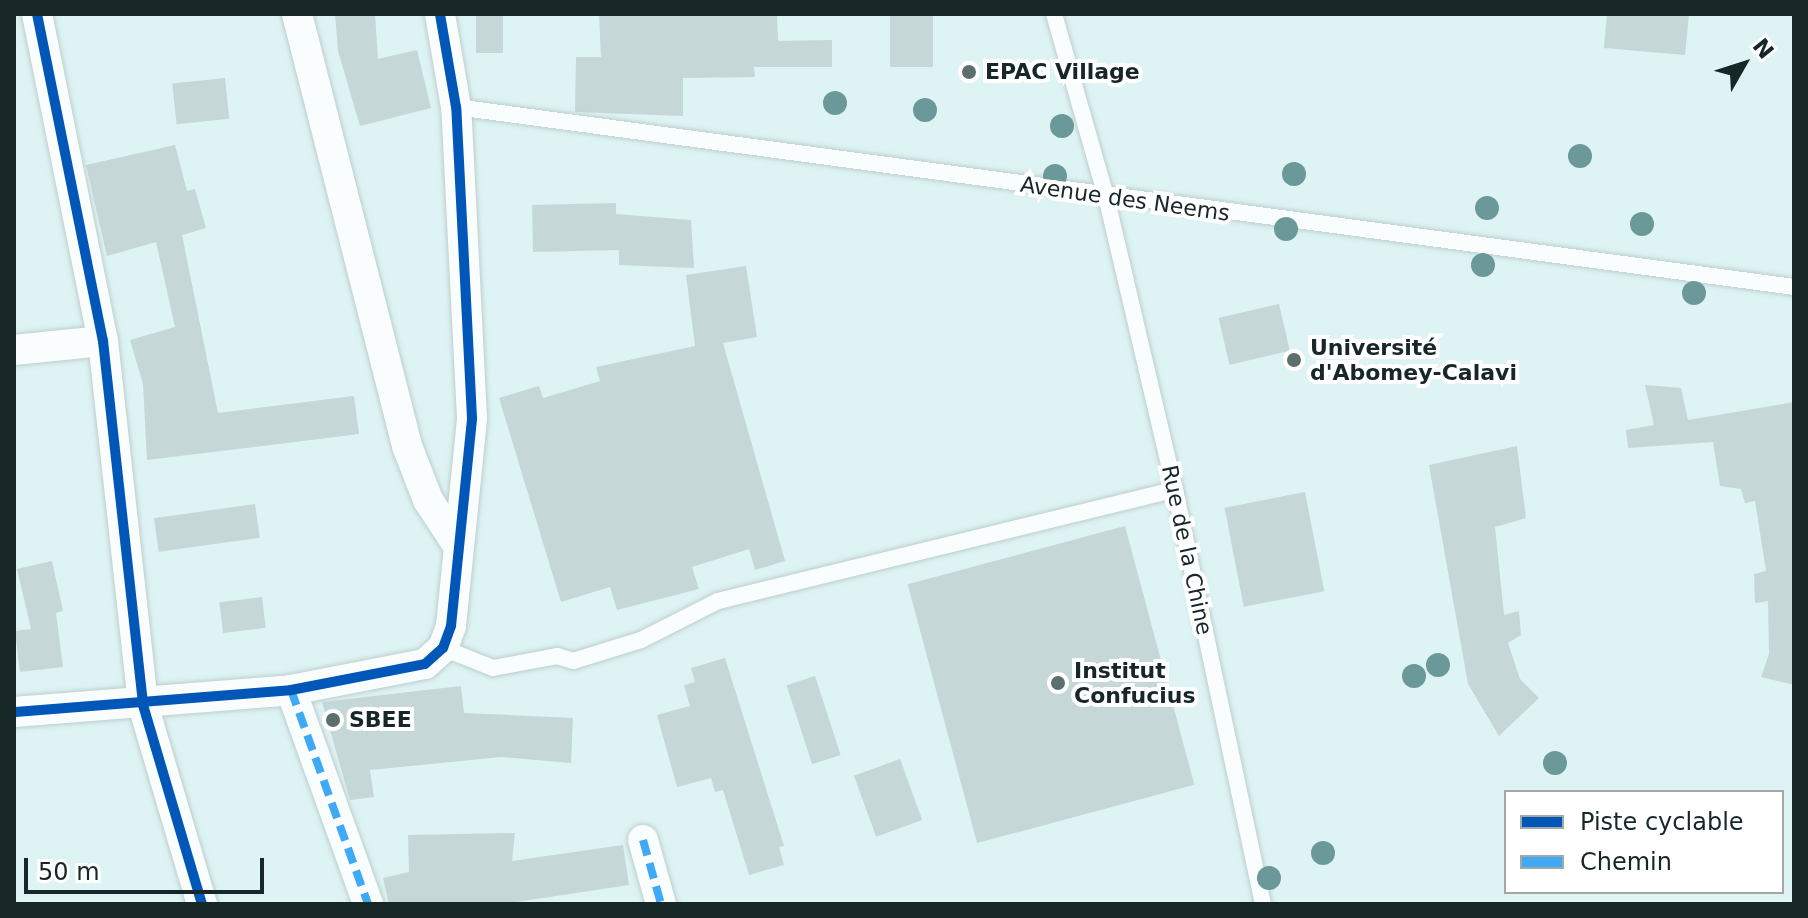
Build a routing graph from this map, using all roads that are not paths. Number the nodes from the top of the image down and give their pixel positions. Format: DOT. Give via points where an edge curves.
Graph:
graph roads {
  1 [pos="37,14"];
  2 [pos="297,14"];
  3 [pos="440,14"];
  4 [pos="1054,14"];
  5 [pos="456,107"];
  6 [pos="1106,196"];
  7 [pos="1794,287"];
  8 [pos="103,341"];
  9 [pos="14,350"];
  10 [pos="1175,490"];
  11 [pos="455,541"];
  12 [pos="443,648"];
  13 [pos="291,690"];
  14 [pos="143,705"];
  15 [pos="14,712"];
  16 [pos="643,840"];
  17 [pos="202,904"];
  18 [pos="368,904"];
  19 [pos="661,904"];
  20 [pos="1263,904"];
  1 -- 8 [label="street"];
  2 -- 11 [label="street" via="407,446 428,500"];
  3 -- 5 [label="street"];
  4 -- 6 [label="lane, Rue de la Chine"];
  5 -- 6 [label="lane, Avenue des Neems"];
  5 -- 11 [label="street" via="472,418"];
  6 -- 7 [label="lane, Avenue des Neems"];
  6 -- 10 [label="lane, Rue de la Chine"];
  8 -- 9 [label="street"];
  8 -- 14 [label="street"];
  10 -- 12 [label="lane" via="718,601 641,640 573,661 557,656 493,668"];
  10 -- 20 [label="lane, Rue de la Chine"];
  11 -- 12 [label="street" via="451,626"];
  12 -- 13 [label="street" via="425,664"];
  13 -- 14 [label="street"];
  13 -- 18 [label="street"];
  14 -- 15 [label="street"];
  14 -- 17 [label="street"];
  16 -- 19 [label="street"];
}
